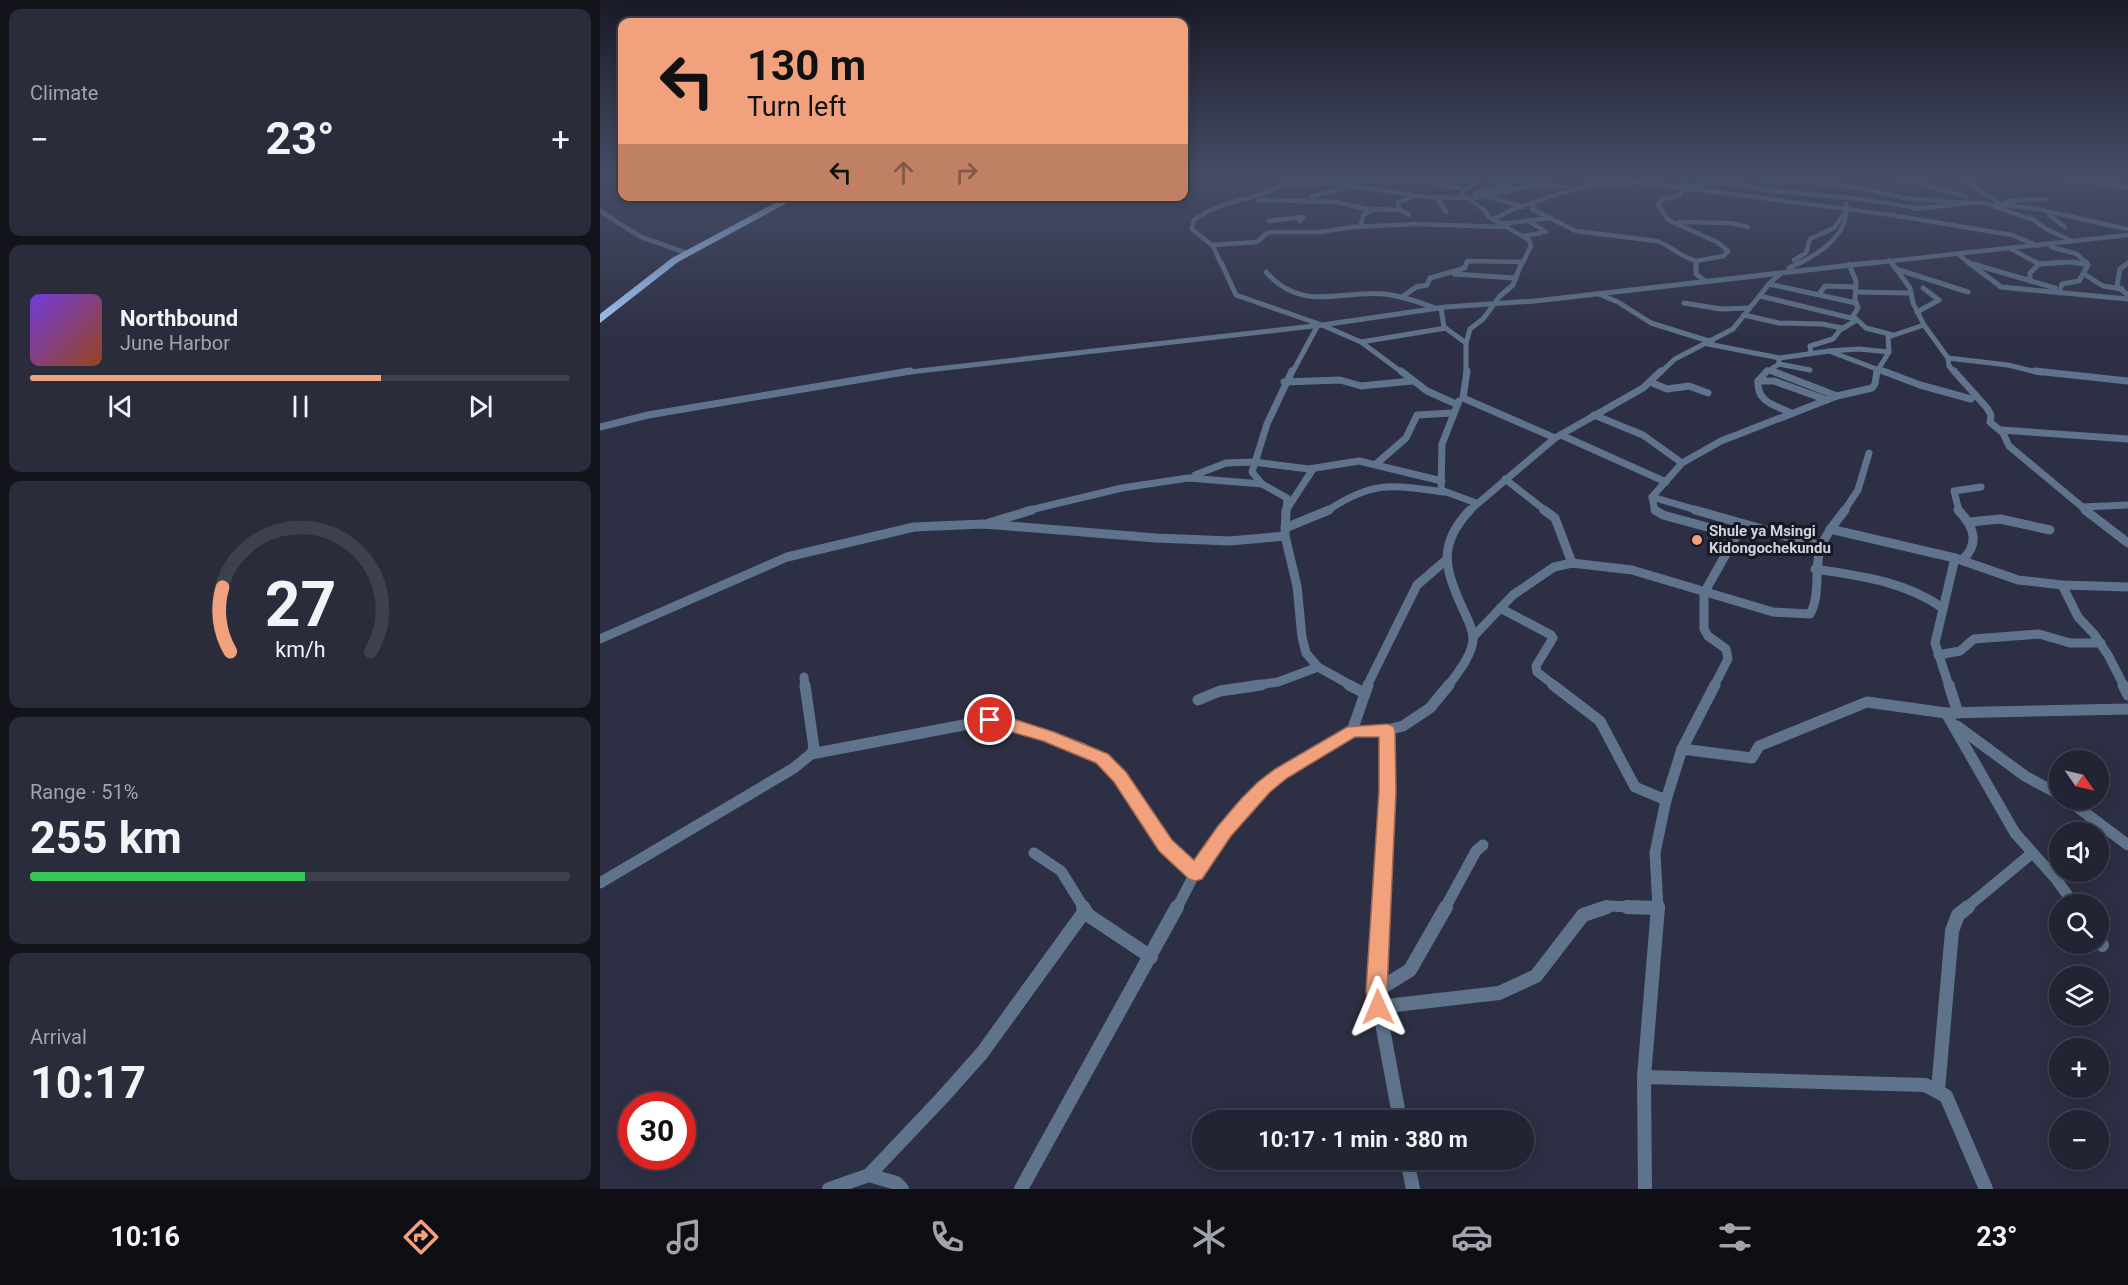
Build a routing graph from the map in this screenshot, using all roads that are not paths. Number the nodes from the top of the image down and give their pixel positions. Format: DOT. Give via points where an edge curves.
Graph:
graph roads {
  1 [pos="635,232"];
  2 [pos="724,232"];
  3 [pos="1196,232"];
  4 [pos="1271,232"];
  5 [pos="1516,232"];
  6 [pos="1544,232"];
  7 [pos="1584,232"];
  8 [pos="1696,232"];
  9 [pos="1826,232"];
  10 [pos="1840,232"];
  11 [pos="1997,232"];
  12 [pos="2054,232"];
  13 [pos="2124,232"];
  14 [pos="2012,235"];
  15 [pos="1523,236"];
  16 [pos="2072,241"];
  17 [pos="2056,243"];
  18 [pos="1211,245"];
  19 [pos="2037,246"];
  20 [pos="2011,249"];
  21 [pos="687,253"];
  22 [pos="1959,255"];
  23 [pos="1889,260"];
  24 [pos="1696,261"];
  25 [pos="1522,262"];
  26 [pos="1971,263"];
  27 [pos="2128,263"];
  28 [pos="1849,264"];
  29 [pos="2038,264"];
  30 [pos="2088,265"];
  31 [pos="1896,269"];
  32 [pos="2120,269"];
  33 [pos="2128,270"];
  34 [pos="1266,272"];
  35 [pos="1783,272"];
  36 [pos="1449,274"];
  37 [pos="2085,274"];
  38 [pos="1515,278"];
  39 [pos="1922,278"];
  40 [pos="2030,281"];
  41 [pos="1706,282"];
  42 [pos="2070,282"];
  43 [pos="1769,284"];
  44 [pos="2041,284"];
  45 [pos="2101,286"];
  46 [pos="1923,288"];
  47 [pos="1950,288"];
  48 [pos="1856,289"];
  49 [pos="2015,289"];
  50 [pos="2122,289"];
  51 [pos="1909,290"];
  52 [pos="2060,291"];
  53 [pos="1968,292"];
  54 [pos="1593,293"];
  55 [pos="1819,294"];
  56 [pos="1402,297"];
  57 [pos="2128,297"];
  58 [pos="1684,303"];
  59 [pos="1856,303"];
  60 [pos="1494,304"];
  61 [pos="1439,308"];
  62 [pos="1750,308"];
  63 [pos="1719,309"];
  64 [pos="1789,309"];
  65 [pos="1917,312"];
  66 [pos="1854,318"];
  67 [pos="600,320"];
  68 [pos="1320,325"];
  69 [pos="1801,325"];
  70 [pos="1924,325"];
  71 [pos="1446,328"];
  72 [pos="1842,328"];
  73 [pos="1891,336"];
  74 [pos="1831,340"];
  75 [pos="1361,342"];
  76 [pos="1466,343"];
  77 [pos="1710,343"];
  78 [pos="1814,344"];
  79 [pos="1871,349"];
  80 [pos="1829,351"];
  81 [pos="1890,352"];
  82 [pos="1811,353"];
  83 [pos="1948,358"];
  84 [pos="1877,369"];
  85 [pos="1768,370"];
  86 [pos="1810,370"];
  87 [pos="1412,381"];
  88 [pos="1758,381"];
  89 [pos="2128,381"];
  90 [pos="1284,382"];
  91 [pos="1650,382"];
  92 [pos="1708,393"];
  93 [pos="1837,396"];
  94 [pos="1463,398"];
  95 [pos="1971,399"];
  96 [pos="1827,400"];
  97 [pos="1456,404"];
  98 [pos="1452,413"];
  99 [pos="1791,413"];
  100 [pos="1594,416"];
  101 [pos="600,427"];
  102 [pos="2001,430"];
  103 [pos="1558,436"];
  104 [pos="2128,439"];
  105 [pos="1869,453"];
  106 [pos="1253,462"];
  107 [pos="1682,463"];
  108 [pos="1376,464"];
  109 [pos="1313,469"];
  110 [pos="1188,478"];
  111 [pos="1505,479"];
  112 [pos="1442,481"];
  113 [pos="1666,482"];
  114 [pos="1262,484"];
  115 [pos="1981,487"];
  116 [pos="1444,492"];
  117 [pos="1652,497"];
  118 [pos="1476,503"];
  119 [pos="2128,505"];
  120 [pos="2083,507"];
  121 [pos="2097,507"];
  122 [pos="1287,510"];
  123 [pos="2095,518"];
  124 [pos="1970,522"];
  125 [pos="984,524"];
  126 [pos="1830,529"];
  127 [pos="2050,530"];
  128 [pos="1285,532"];
  129 [pos="2128,543"];
  130 [pos="1821,546"];
  131 [pos="1959,559"];
  132 [pos="1445,561"];
  133 [pos="1572,562"];
  134 [pos="1815,569"];
  135 [pos="2062,585"];
  136 [pos="2128,587"];
  137 [pos="1704,593"];
  138 [pos="1500,608"];
  139 [pos="1943,608"];
  140 [pos="1473,637"];
  141 [pos="600,639"];
  142 [pos="2100,643"];
  143 [pos="1938,655"];
  144 [pos="1318,666"];
  145 [pos="804,677"];
  146 [pos="1364,693"];
  147 [pos="2128,695"];
  148 [pos="1198,700"];
  149 [pos="2128,709"];
  150 [pos="1952,716"];
  151 [pos="1387,730"];
  152 [pos="1352,731"];
  153 [pos="1682,749"];
  154 [pos="811,754"];
  155 [pos="2049,789"];
  156 [pos="1666,800"];
  157 [pos="2081,810"];
  158 [pos="1483,845"];
  159 [pos="2128,845"];
  160 [pos="1034,853"];
  161 [pos="2031,854"];
  162 [pos="1195,873"];
  163 [pos="600,883"];
  164 [pos="2067,894"];
  165 [pos="1658,908"];
  166 [pos="1084,912"];
  167 [pos="1151,957"];
  168 [pos="1376,991"];
  169 [pos="1378,1007"];
  170 [pos="1644,1077"];
  171 [pos="1938,1090"];
  172 [pos="1398,1110"];
  173 [pos="1409,1170"];
  174 [pos="869,1175"];
  175 [pos="829,1189"];
  176 [pos="902,1189"];
  177 [pos="1020,1189"];
  178 [pos="1413,1189"];
  179 [pos="1645,1189"];
  180 [pos="1986,1189"];
  1 -- 21 [label="street" via="667,249"];
  2 -- 21 [label="highway"];
  3 -- 18 [label="street"];
  4 -- 18 [label="street" via="1257,242"];
  5 -- 15 [label="street"];
  6 -- 15 [label="street"];
  7 -- 24 [label="street" via="1662,242 1678,255"];
  8 -- 24 [label="street" via="1728,251 1724,256"];
  9 -- 35 [label="street" via="1810,239 1806,253 1791,261"];
  10 -- 35 [label="street" via="1820,252"];
  11 -- 14 [label="street"];
  12 -- 16 [label="street"];
  13 -- 16 [label="street"];
  14 -- 17 [label="street"];
  14 -- 19 [label="street"];
  15 -- 25 [label="street" via="1531,246"];
  16 -- 17 [label="street"];
  17 -- 19 [label="street"];
  18 -- 68 [label="street" via="1238,296"];
  19 -- 20 [label="street"];
  19 -- 30 [label="street" via="2071,252"];
  20 -- 22 [label="street"];
  20 -- 29 [label="street"];
  21 -- 67 [label="highway"];
  22 -- 23 [label="street"];
  22 -- 26 [label="street"];
  23 -- 28 [label="street"];
  23 -- 31 [label="street"];
  24 -- 41 [label="street" via="1696,274"];
  25 -- 36 [label="street" via="1467,261 1465,268"];
  25 -- 38 [label="street"];
  26 -- 40 [label="street"];
  26 -- 49 [label="street" via="1995,285"];
  27 -- 32 [label="street"];
  28 -- 35 [label="street"];
  28 -- 48 [label="street"];
  29 -- 30 [label="street"];
  29 -- 40 [label="street" via="2030,273"];
  30 -- 37 [label="street"];
  31 -- 39 [label="street"];
  31 -- 51 [label="street"];
  32 -- 33 [label="street"];
  32 -- 50 [label="street" via="2117,286"];
  34 -- 56 [label="street" via="1283,290 1298,296"];
  35 -- 41 [label="street"];
  35 -- 43 [label="street"];
  36 -- 38 [label="street"];
  36 -- 56 [label="street" via="1430,278 1426,285"];
  37 -- 42 [label="street"];
  37 -- 45 [label="street"];
  38 -- 60 [label="street"];
  39 -- 47 [label="street"];
  39 -- 51 [label="street"];
  40 -- 44 [label="street"];
  41 -- 54 [label="street"];
  42 -- 45 [label="street"];
  42 -- 52 [label="street" via="2062,284"];
  43 -- 55 [label="street"];
  43 -- 62 [label="street"];
  44 -- 49 [label="street"];
  44 -- 52 [label="street"];
  45 -- 50 [label="street"];
  46 -- 47 [label="street"];
  46 -- 51 [label="street"];
  46 -- 65 [label="street" via="1939,300"];
  47 -- 53 [label="street"];
  48 -- 51 [label="street"];
  48 -- 55 [label="street" via="1827,286"];
  48 -- 59 [label="street"];
  49 -- 52 [label="street"];
  50 -- 57 [label="street"];
  51 -- 65 [label="street"];
  52 -- 57 [label="street"];
  54 -- 60 [label="street"];
  54 -- 77 [label="street" via="1617,301 1632,314 1652,323"];
  55 -- 59 [label="street"];
  56 -- 61 [label="street"];
  58 -- 63 [label="street"];
  59 -- 66 [label="street"];
  60 -- 61 [label="street"];
  60 -- 76 [label="street" via="1470,329"];
  61 -- 68 [label="street"];
  61 -- 71 [label="street"];
  62 -- 63 [label="street"];
  62 -- 63 [label="street"];
  62 -- 64 [label="street"];
  62 -- 66 [label="street"];
  62 -- 69 [label="street" via="1779,323"];
  62 -- 77 [label="street" via="1735,327"];
  65 -- 70 [label="street"];
  66 -- 72 [label="street" via="1853,323"];
  66 -- 73 [label="street" via="1866,328"];
  68 -- 75 [label="street"];
  68 -- 90 [label="street"];
  68 -- 101 [label="street" via="930,368"];
  69 -- 72 [label="street"];
  69 -- 78 [label="street" via="1813,334"];
  70 -- 73 [label="street"];
  70 -- 83 [label="street"];
  71 -- 75 [label="street"];
  71 -- 76 [label="street"];
  72 -- 74 [label="street"];
  73 -- 81 [label="street"];
  74 -- 78 [label="street"];
  74 -- 79 [label="street"];
  75 -- 87 [label="street"];
  76 -- 94 [label="street" via="1468,362"];
  77 -- 82 [label="street" via="1780,358"];
  77 -- 91 [label="street" via="1675,359"];
  78 -- 82 [label="street"];
  79 -- 80 [label="street"];
  79 -- 81 [label="street"];
  80 -- 82 [label="street"];
  80 -- 84 [label="street"];
  81 -- 84 [label="street"];
  83 -- 89 [label="street" via="2008,365 2046,375"];
  83 -- 102 [label="street" via="1951,369 1987,408 1990,422"];
  84 -- 93 [label="street" via="1872,388"];
  84 -- 95 [label="street"];
  85 -- 86 [label="street" via="1779,362"];
  85 -- 88 [label="street"];
  85 -- 93 [label="street"];
  87 -- 90 [label="street" via="1360,386 1340,380"];
  87 -- 97 [label="street"];
  88 -- 96 [label="street" via="1774,381"];
  88 -- 99 [label="street" via="1761,400"];
  90 -- 106 [label="street"];
  91 -- 92 [label="street" via="1667,389 1689,386"];
  91 -- 100 [label="street"];
  93 -- 96 [label="street"];
  94 -- 97 [label="street"];
  94 -- 103 [label="street"];
  96 -- 99 [label="street"];
  97 -- 98 [label="street"];
  98 -- 108 [label="street" via="1417,415 1412,430"];
  98 -- 112 [label="street" via="1442,444"];
  99 -- 107 [label="street" via="1721,441"];
  100 -- 103 [label="street"];
  100 -- 107 [label="street" via="1643,435"];
  102 -- 104 [label="street"];
  102 -- 120 [label="street" via="2020,457"];
  103 -- 111 [label="street"];
  103 -- 113 [label="street"];
  105 -- 126 [label="street" via="1856,493"];
  106 -- 109 [label="street"];
  106 -- 110 [label="street" via="1221,464"];
  106 -- 114 [label="street" via="1252,472"];
  107 -- 113 [label="street"];
  108 -- 109 [label="street" via="1352,461"];
  108 -- 112 [label="street"];
  109 -- 122 [label="street"];
  110 -- 114 [label="street"];
  110 -- 125 [label="street" via="1122,488"];
  111 -- 118 [label="street"];
  111 -- 133 [label="street" via="1556,518"];
  112 -- 116 [label="street"];
  113 -- 117 [label="street"];
  114 -- 122 [label="street" via="1285,496"];
  115 -- 124 [label="street" via="1954,491 1958,510"];
  116 -- 118 [label="street"];
  116 -- 128 [label="street" via="1395,485 1377,487 1345,499"];
  117 -- 130 [label="street"];
  117 -- 137 [label="street" via="1655,511 1663,515 1729,532 1735,538"];
  118 -- 132 [label="street" via="1455,527"];
  119 -- 121 [label="street"];
  120 -- 121 [label="street"];
  120 -- 123 [label="street"];
  121 -- 123 [label="street"];
  122 -- 128 [label="street"];
  123 -- 129 [label="street"];
  124 -- 127 [label="street" via="1995,519"];
  124 -- 131 [label="street" via="1973,544 1970,553"];
  125 -- 128 [label="street" via="1240,541"];
  125 -- 141 [label="street" via="914,527 787,556"];
  126 -- 130 [label="street"];
  126 -- 131 [label="street"];
  128 -- 144 [label="street" via="1298,586 1303,646"];
  130 -- 134 [label="street"];
  131 -- 135 [label="street" via="2009,578"];
  131 -- 139 [label="street"];
  132 -- 140 [label="street"];
  132 -- 146 [label="street" via="1417,585"];
  133 -- 137 [label="street" via="1632,570"];
  133 -- 138 [label="street" via="1554,567"];
  134 -- 137 [label="street" via="1815,601 1810,614 1773,612"];
  134 -- 139 [label="street" via="1896,582"];
  135 -- 136 [label="street"];
  135 -- 142 [label="street" via="2078,617"];
  137 -- 153 [label="street" via="1704,629 1724,646 1728,659"];
  138 -- 140 [label="street"];
  138 -- 156 [label="street" via="1551,634 1553,638 1536,666 1537,672 1600,721 1635,787"];
  139 -- 143 [label="street" via="1935,638"];
  140 -- 151 [label="street" via="1456,676 1430,708 1403,726"];
  142 -- 143 [label="street" via="2070,643 2028,635 1974,639 1960,651"];
  142 -- 147 [label="street"];
  143 -- 150 [label="street"];
  144 -- 146 [label="street"];
  144 -- 148 [label="street" via="1278,682 1220,691"];
  145 -- 154 [label="street" via="814,748"];
  146 -- 152 [label="street"];
  149 -- 150 [label="street"];
  150 -- 153 [label="street" via="1867,702 1759,746 1752,758"];
  150 -- 155 [label="street" via="2025,776"];
  150 -- 161 [label="street" via="2015,833"];
  151 -- 152 [label="street"];
  151 -- 168 [label="street" via="1388,791"];
  152 -- 162 [label="street" via="1264,787 1224,831"];
  153 -- 156 [label="street"];
  154 -- 162 [label="street" via="1001,721 1102,758 1120,777 1165,845"];
  154 -- 163 [label="street" via="794,768"];
  156 -- 165 [label="street" via="1655,853"];
  157 -- 159 [label="street"];
  158 -- 168 [label="street" via="1476,851 1410,970"];
  160 -- 166 [label="street" via="1064,874"];
  161 -- 164 [label="street"];
  161 -- 171 [label="street" via="1956,920"];
  162 -- 167 [label="street"];
  165 -- 169 [label="street" via="1609,906 1583,915 1536,976 1499,993"];
  165 -- 170 [label="street"];
  166 -- 167 [label="street"];
  166 -- 174 [label="street" via="982,1053"];
  167 -- 177 [label="street"];
  168 -- 169 [label="street"];
  169 -- 172 [label="street"];
  170 -- 171 [label="street" via="1925,1085"];
  170 -- 179 [label="street"];
  171 -- 180 [label="street" via="1946,1096"];
  173 -- 178 [label="street"];
  174 -- 175 [label="street"];
  174 -- 176 [label="street" via="896,1183"];
}
